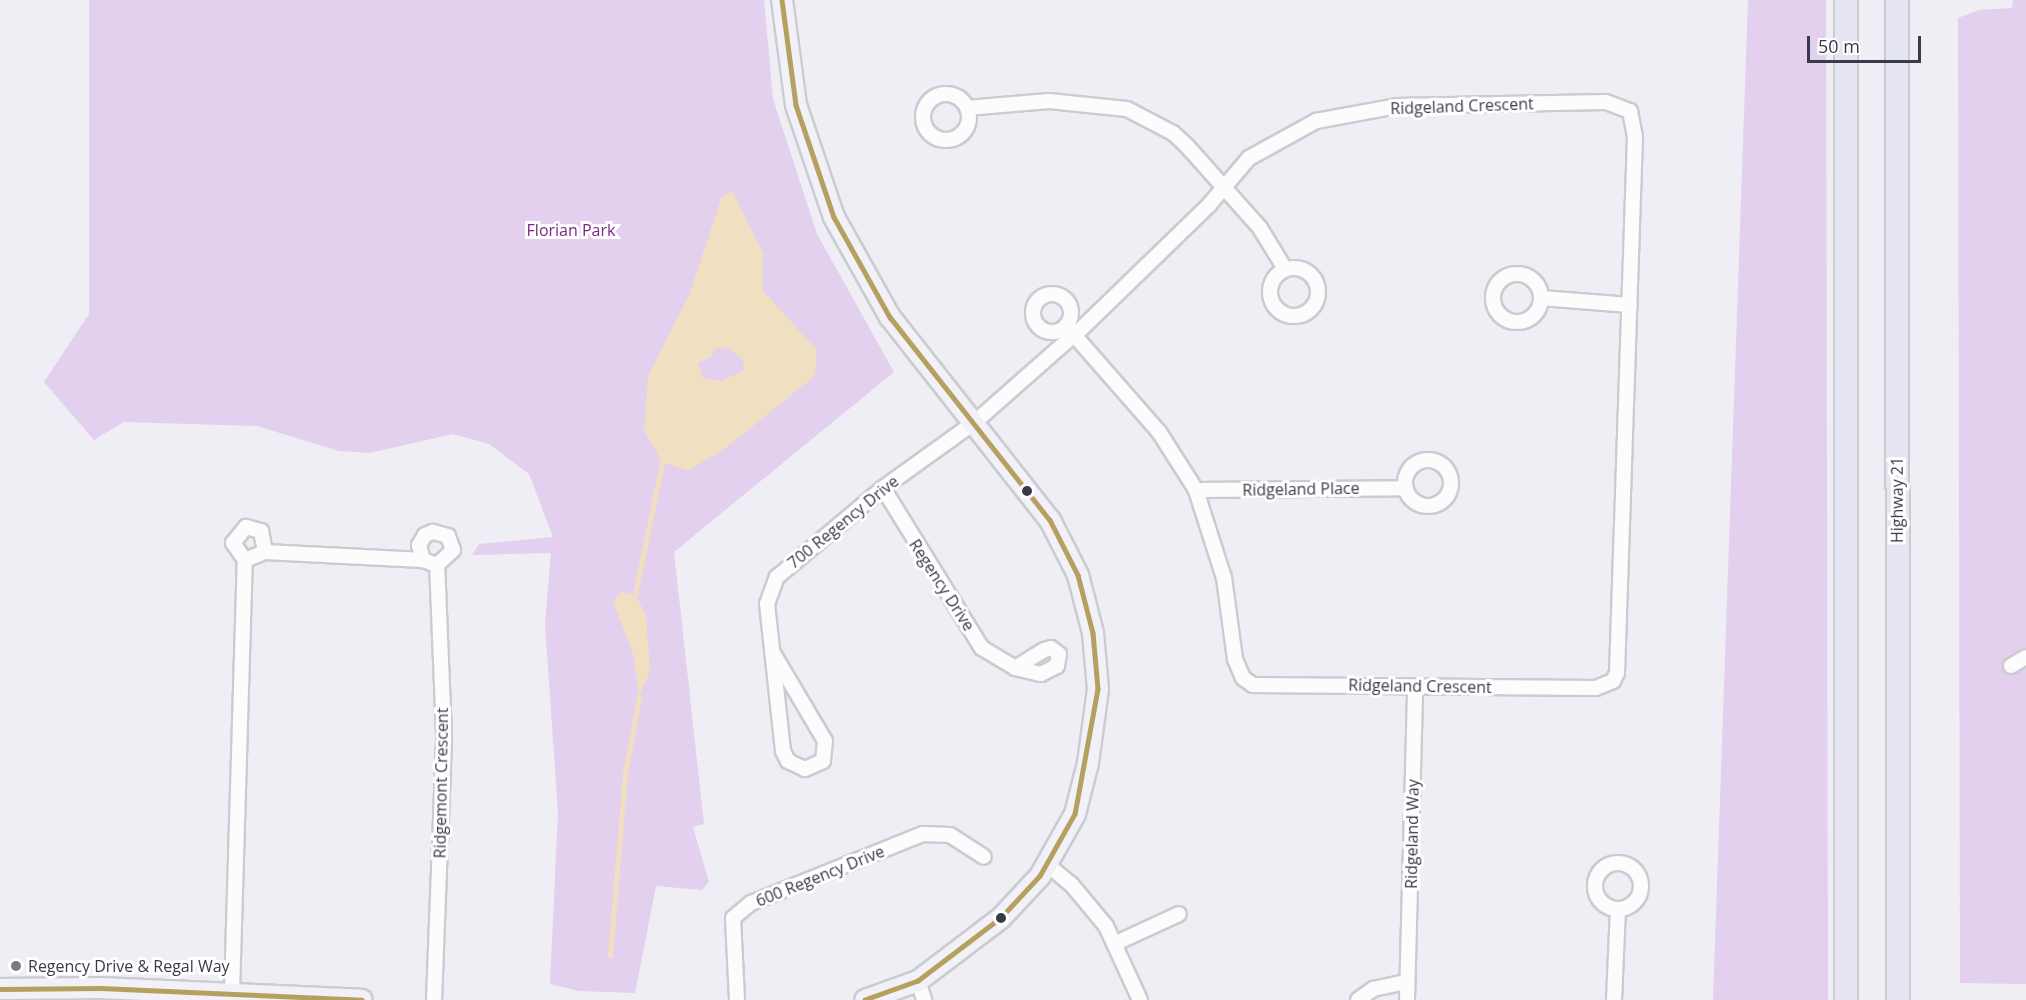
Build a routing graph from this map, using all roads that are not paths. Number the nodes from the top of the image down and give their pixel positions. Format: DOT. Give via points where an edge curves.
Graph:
graph roads {
  1 [pos="782,0"];
  2 [pos="1846,0"];
  3 [pos="1897,0"];
  4 [pos="967,108"];
  5 [pos="1223,189"];
  6 [pos="1285,269"];
  7 [pos="1541,298"];
  8 [pos="1630,305"];
  9 [pos="1070,331"];
  10 [pos="975,422"];
  11 [pos="883,488"];
  12 [pos="1406,488"];
  13 [pos="1196,490"];
  14 [pos="265,552"];
  15 [pos="245,560"];
  16 [pos="423,560"];
  17 [pos="437,565"];
  18 [pos="773,653"];
  19 [pos="2026,657"];
  20 [pos="2011,666"];
  21 [pos="1015,668"];
  22 [pos="1414,686"];
  23 [pos="984,857"];
  24 [pos="1047,865"];
  25 [pos="1618,910"];
  26 [pos="1179,914"];
  27 [pos="1116,943"];
  28 [pos="918,981"];
  29 [pos="1405,982"];
  30 [pos="0,989"];
  31 [pos="232,996"];
  32 [pos="362,1000"];
  33 [pos="434,1000"];
  34 [pos="737,1000"];
  35 [pos="865,1000"];
  36 [pos="924,1000"];
  37 [pos="1140,1000"];
  38 [pos="1358,1000"];
  39 [pos="1407,1000"];
  40 [pos="1614,1000"];
  41 [pos="1846,1000"];
  42 [pos="1898,1000"];
  1 -- 10 [label="street" via="796,105 834,217 890,317"];
  2 -- 41 [label="main road"];
  3 -- 42 [label="main road, Highway 21"];
  4 -- 5 [label="street" via="1049,101 1127,109 1173,133"];
  5 -- 6 [label="street" via="1260,228"];
  5 -- 8 [label="street, Ridgeland Crescent" via="1249,158 1316,121 1398,106 1606,102 1630,111 1635,123"];
  5 -- 9 [label="street, Ridgeland Crescent"];
  7 -- 8 [label="street"];
  8 -- 22 [label="street, Ridgeland Crescent" via="1617,673 1612,681 1596,688"];
  9 -- 10 [label="street, Ridgeland Crescent"];
  9 -- 13 [label="street, Ridgeland Crescent" via="1159,432"];
  10 -- 11 [label="street, 700 Regency Drive"];
  10 -- 24 [label="street" via="1050,520 1078,575 1093,633 1098,698 1088,763 1075,814"];
  11 -- 18 [label="street, 700 Regency Drive" via="777,577 767,604"];
  11 -- 21 [label="street, Regency Drive" via="982,648"];
  12 -- 13 [label="street, Ridgeland Place"];
  13 -- 22 [label="street, Ridgeland Crescent" via="1224,578 1235,659 1243,678 1254,685"];
  14 -- 15 [label="street"];
  14 -- 15 [label="street" via="261,531 246,527 233,543"];
  14 -- 16 [label="street"];
  15 -- 31 [label="street"];
  16 -- 17 [label="street"];
  16 -- 17 [label="street" via="422,538 441,532 453,550"];
  17 -- 33 [label="street, Ridgemont Crescent" via="444,736"];
  18 -- 18 [label="street" via="783,752 788,761 806,770 823,761 825,741"];
  19 -- 20 [label="street"];
  22 -- 29 [label="street, Ridgeland Way"];
  23 -- 34 [label="street, 600 Regency Drive" via="950,835 923,834 751,903 733,918"];
  24 -- 27 [label="street" via="1090,904"];
  24 -- 28 [label="street" via="1001,918"];
  25 -- 40 [label="street"];
  26 -- 27 [label="street"];
  27 -- 37 [label="street"];
  28 -- 35 [label="street"];
  28 -- 36 [label="street"];
  29 -- 38 [label="street" via="1373,989"];
  29 -- 39 [label="street, Ridgeland Way"];
  30 -- 31 [label="street"];
  31 -- 32 [label="street"];
}
